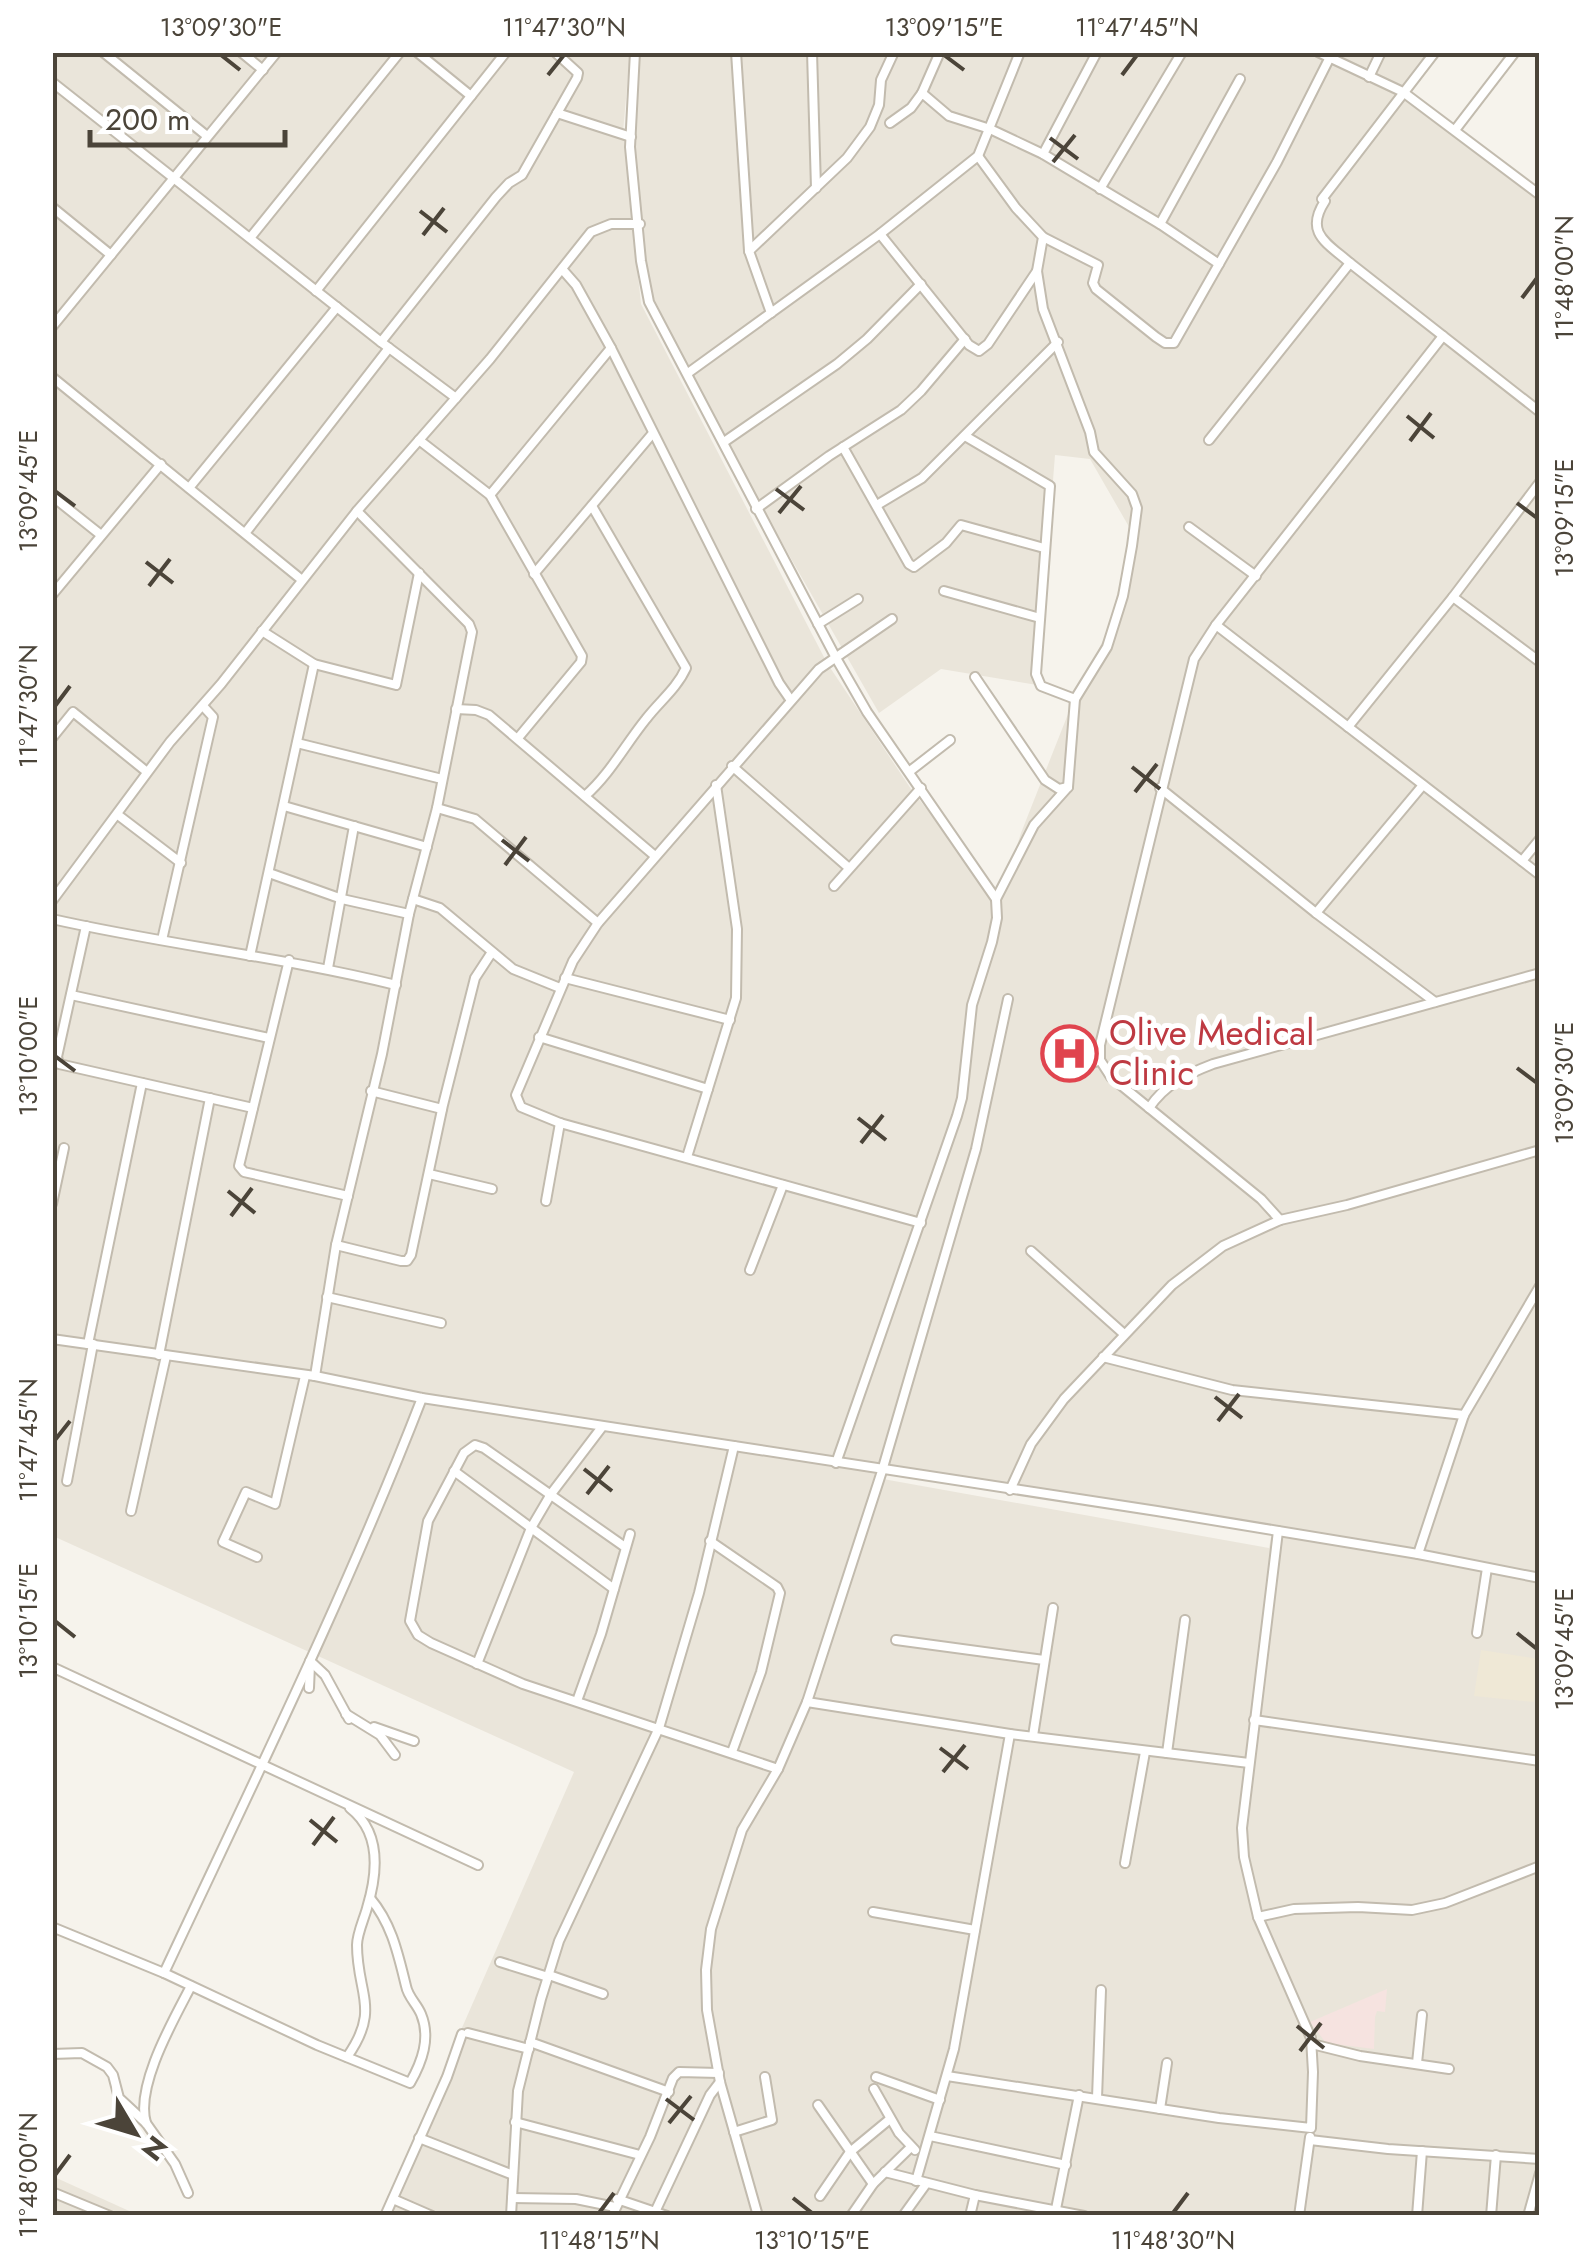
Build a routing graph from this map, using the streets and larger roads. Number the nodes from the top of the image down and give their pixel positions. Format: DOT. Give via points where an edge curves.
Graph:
graph roads {
  1 [pos="103,52"];
  2 [pos="241,52"];
  3 [pos="277,52"];
  4 [pos="400,52"];
  5 [pos="418,52"];
  6 [pos="506,52"];
  7 [pos="555,52"];
  8 [pos="635,52"];
  9 [pos="736,52"];
  10 [pos="812,52"];
  11 [pos="894,52"];
  12 [pos="940,52"];
  13 [pos="1020,52"];
  14 [pos="1098,52"];
  15 [pos="1182,52"];
  16 [pos="1318,52"];
  17 [pos="1381,52"];
  18 [pos="1435,52"];
  19 [pos="1515,52"];
  20 [pos="1329,59"];
  21 [pos="262,70"];
  22 [pos="1369,76"];
  23 [pos="1240,79"];
  24 [pos="52,82"];
  25 [pos="1403,92"];
  26 [pos="922,93"];
  27 [pos="471,96"];
  28 [pos="558,113"];
  29 [pos="890,123"];
  30 [pos="990,128"];
  31 [pos="1454,130"];
  32 [pos="206,136"];
  33 [pos="631,137"];
  34 [pos="1043,154"];
  35 [pos="978,156"];
  36 [pos="174,178"];
  37 [pos="816,188"];
  38 [pos="1100,189"];
  39 [pos="1540,195"];
  40 [pos="52,207"];
  41 [pos="640,224"];
  42 [pos="1160,224"];
  43 [pos="880,234"];
  44 [pos="1043,237"];
  45 [pos="250,238"];
  46 [pos="749,251"];
  47 [pos="111,255"];
  48 [pos="1350,263"];
  49 [pos="1219,264"];
  50 [pos="562,269"];
  51 [pos="1037,271"];
  52 [pos="921,284"];
  53 [pos="316,290"];
  54 [pos="336,306"];
  55 [pos="771,314"];
  56 [pos="52,327"];
  57 [pos="1443,336"];
  58 [pos="965,339"];
  59 [pos="1058,342"];
  60 [pos="385,345"];
  61 [pos="611,348"];
  62 [pos="688,373"];
  63 [pos="52,378"];
  64 [pos="456,398"];
  65 [pos="1540,412"];
  66 [pos="654,433"];
  67 [pos="965,436"];
  68 [pos="419,440"];
  69 [pos="1209,440"];
  70 [pos="724,442"];
  71 [pos="842,448"];
  72 [pos="161,464"];
  73 [pos="1540,482"];
  74 [pos="189,488"];
  75 [pos="490,495"];
  76 [pos="52,496"];
  77 [pos="877,505"];
  78 [pos="592,506"];
  79 [pos="756,509"];
  80 [pos="357,511"];
  81 [pos="1190,526"];
  82 [pos="246,532"];
  83 [pos="101,535"];
  84 [pos="1044,548"];
  85 [pos="420,573"];
  86 [pos="534,574"];
  87 [pos="1256,576"];
  88 [pos="302,580"];
  89 [pos="944,591"];
  90 [pos="52,594"];
  91 [pos="1453,597"];
  92 [pos="858,599"];
  93 [pos="1040,618"];
  94 [pos="892,619"];
  95 [pos="818,624"];
  96 [pos="1216,626"];
  97 [pos="262,631"];
  98 [pos="836,658"];
  99 [pos="1540,662"];
  100 [pos="314,664"];
  101 [pos="975,678"];
  102 [pos="790,699"];
  103 [pos="1075,699"];
  104 [pos="203,706"];
  105 [pos="456,708"];
  106 [pos="1348,726"];
  107 [pos="52,738"];
  108 [pos="518,738"];
  109 [pos="950,740"];
  110 [pos="297,743"];
  111 [pos="732,766"];
  112 [pos="910,771"];
  113 [pos="147,772"];
  114 [pos="442,779"];
  115 [pos="716,785"];
  116 [pos="1424,785"];
  117 [pos="1068,786"];
  118 [pos="921,788"];
  119 [pos="1160,788"];
  120 [pos="585,796"];
  121 [pos="284,806"];
  122 [pos="437,808"];
  123 [pos="118,815"];
  124 [pos="354,826"];
  125 [pos="1540,838"];
  126 [pos="427,847"];
  127 [pos="655,856"];
  128 [pos="1522,861"];
  129 [pos="180,863"];
  130 [pos="849,868"];
  131 [pos="269,873"];
  132 [pos="1540,875"];
  133 [pos="834,886"];
  134 [pos="55,888"];
  135 [pos="342,899"];
  136 [pos="413,899"];
  137 [pos="996,899"];
  138 [pos="52,901"];
  139 [pos="1316,913"];
  140 [pos="409,914"];
  141 [pos="52,919"];
  142 [pos="598,923"];
  143 [pos="86,926"];
  144 [pos="162,940"];
  145 [pos="492,952"];
  146 [pos="250,956"];
  147 [pos="289,960"];
  148 [pos="328,968"];
  149 [pos="1540,973"];
  150 [pos="566,978"];
  151 [pos="396,985"];
  152 [pos="560,988"];
  153 [pos="71,995"];
  154 [pos="1008,999"];
  155 [pos="1436,1002"];
  156 [pos="730,1020"];
  157 [pos="538,1037"];
  158 [pos="269,1038"];
  159 [pos="1100,1060"];
  160 [pos="1068,1072"];
  161 [pos="142,1084"];
  162 [pos="708,1090"];
  163 [pos="371,1091"];
  164 [pos="210,1098"];
  165 [pos="253,1108"];
  166 [pos="1150,1108"];
  167 [pos="442,1110"];
  168 [pos="560,1123"];
  169 [pos="64,1148"];
  170 [pos="1540,1150"];
  171 [pos="687,1157"];
  172 [pos="428,1174"];
  173 [pos="783,1184"];
  174 [pos="492,1189"];
  175 [pos="348,1196"];
  176 [pos="546,1200"];
  177 [pos="52,1204"];
  178 [pos="1280,1220"];
  179 [pos="921,1223"];
  180 [pos="336,1246"];
  181 [pos="1030,1251"];
  182 [pos="750,1270"];
  183 [pos="1540,1286"];
  184 [pos="328,1297"];
  185 [pos="440,1323"];
  186 [pos="1124,1334"];
  187 [pos="52,1339"];
  188 [pos="91,1344"];
  189 [pos="162,1356"];
  190 [pos="1103,1357"];
  191 [pos="310,1376"];
  192 [pos="422,1398"];
  193 [pos="1464,1415"];
  194 [pos="602,1426"];
  195 [pos="734,1446"];
  196 [pos="836,1463"];
  197 [pos="454,1471"];
  198 [pos="882,1471"];
  199 [pos="66,1480"];
  200 [pos="1010,1490"];
  201 [pos="550,1494"];
  202 [pos="131,1512"];
  203 [pos="531,1528"];
  204 [pos="1278,1531"];
  205 [pos="630,1534"];
  206 [pos="710,1541"];
  207 [pos="624,1547"];
  208 [pos="1418,1554"];
  209 [pos="258,1557"];
  210 [pos="1487,1568"];
  211 [pos="1540,1578"];
  212 [pos="614,1589"];
  213 [pos="1053,1608"];
  214 [pos="1185,1620"];
  215 [pos="1476,1633"];
  216 [pos="896,1640"];
  217 [pos="1044,1660"];
  218 [pos="310,1661"];
  219 [pos="477,1664"];
  220 [pos="52,1668"];
  221 [pos="309,1688"];
  222 [pos="576,1701"];
  223 [pos="807,1702"];
  224 [pos="1254,1720"];
  225 [pos="365,1724"];
  226 [pos="658,1728"];
  227 [pos="1010,1734"];
  228 [pos="1033,1736"];
  229 [pos="414,1741"];
  230 [pos="732,1752"];
  231 [pos="1145,1752"];
  232 [pos="1167,1753"];
  233 [pos="395,1755"];
  234 [pos="1540,1761"];
  235 [pos="1248,1763"];
  236 [pos="260,1765"];
  237 [pos="778,1769"];
  238 [pos="338,1800"];
  239 [pos="1126,1863"];
  240 [pos="478,1865"];
  241 [pos="1540,1866"];
  242 [pos="370,1898"];
  243 [pos="872,1912"];
  244 [pos="1258,1917"];
  245 [pos="56,1928"];
  246 [pos="975,1930"];
  247 [pos="52,1941"];
  248 [pos="500,1962"];
  249 [pos="164,1973"];
  250 [pos="548,1976"];
  251 [pos="191,1986"];
  252 [pos="1101,1990"];
  253 [pos="604,1994"];
  254 [pos="1422,2015"];
  255 [pos="1312,2044"];
  256 [pos="529,2046"];
  257 [pos="52,2054"];
  258 [pos="347,2057"];
  259 [pos="1167,2063"];
  260 [pos="1417,2063"];
  261 [pos="1449,2069"];
  262 [pos="947,2076"];
  263 [pos="719,2077"];
  264 [pos="876,2077"];
  265 [pos="766,2078"];
  266 [pos="874,2089"];
  267 [pos="668,2092"];
  268 [pos="1079,2096"];
  269 [pos="1097,2098"];
  270 [pos="940,2100"];
  271 [pos="818,2105"];
  272 [pos="1160,2108"];
  273 [pos="890,2119"];
  274 [pos="515,2122"];
  275 [pos="146,2124"];
  276 [pos="1311,2128"];
  277 [pos="734,2132"];
  278 [pos="930,2136"];
  279 [pos="418,2138"];
  280 [pos="1310,2140"];
  281 [pos="911,2147"];
  282 [pos="1422,2151"];
  283 [pos="850,2152"];
  284 [pos="640,2155"];
  285 [pos="923,2156"];
  286 [pos="1496,2156"];
  287 [pos="1540,2159"];
  288 [pos="1066,2165"];
  289 [pos="885,2172"];
  290 [pos="1540,2173"];
  291 [pos="513,2176"];
  292 [pos="921,2182"];
  293 [pos="873,2184"];
  294 [pos="52,2192"];
  295 [pos="188,2193"];
  296 [pos="820,2196"];
  297 [pos="976,2196"];
  298 [pos="393,2198"];
  299 [pos="512,2198"];
  300 [pos="1013,2203"];
  301 [pos="615,2207"];
  302 [pos="1056,2209"];
  303 [pos="655,2212"];
  304 [pos="110,2216"];
  305 [pos="385,2216"];
  306 [pos="432,2216"];
  307 [pos="512,2216"];
  308 [pos="667,2216"];
  309 [pos="758,2216"];
  310 [pos="851,2216"];
  311 [pos="903,2216"];
  312 [pos="970,2216"];
  313 [pos="1010,2216"];
  314 [pos="1084,2216"];
  315 [pos="1299,2216"];
  316 [pos="1417,2216"];
  317 [pos="1491,2216"];
  318 [pos="1528,2216"];
  1 -- 32 [label="street"];
  2 -- 21 [label="street"];
  3 -- 21 [label="street"];
  4 -- 45 [label="street"];
  5 -- 27 [label="street"];
  6 -- 27 [label="street"];
  7 -- 28 [label="street" via="578,73"];
  8 -- 33 [label="street"];
  9 -- 46 [label="street"];
  10 -- 37 [label="street"];
  11 -- 37 [label="street" via="870,127"];
  12 -- 26 [label="street"];
  13 -- 30 [label="street"];
  14 -- 34 [label="street"];
  15 -- 38 [label="street"];
  16 -- 20 [label="street"];
  17 -- 22 [label="street"];
  18 -- 25 [label="street"];
  19 -- 31 [label="street"];
  20 -- 22 [label="street"];
  20 -- 49 [label="street"];
  21 -- 32 [label="street"];
  22 -- 25 [label="street"];
  23 -- 42 [label="street"];
  24 -- 36 [label="street"];
  25 -- 31 [label="street"];
  25 -- 48 [label="street" via="1322,198 1315,217 1322,237"];
  26 -- 29 [label="street"];
  26 -- 30 [label="street" via="949,116"];
  27 -- 53 [label="street"];
  28 -- 33 [label="street"];
  28 -- 60 [label="street" via="522,175 496,197"];
  30 -- 34 [label="street"];
  30 -- 35 [label="street"];
  31 -- 39 [label="street"];
  32 -- 36 [label="street"];
  33 -- 41 [label="street"];
  34 -- 38 [label="street"];
  35 -- 43 [label="street"];
  35 -- 44 [label="street"];
  36 -- 45 [label="street"];
  36 -- 47 [label="street"];
  37 -- 46 [label="street"];
  38 -- 42 [label="street"];
  40 -- 47 [label="street"];
  41 -- 50 [label="street" via="590,232"];
  41 -- 62 [label="street" via="649,302"];
  42 -- 49 [label="street"];
  43 -- 52 [label="street"];
  43 -- 55 [label="street"];
  44 -- 49 [label="street" via="1098,264 1096,290 1165,343 1174,344"];
  44 -- 51 [label="street"];
  45 -- 53 [label="street"];
  46 -- 55 [label="street"];
  47 -- 56 [label="street"];
  48 -- 57 [label="street"];
  48 -- 69 [label="street"];
  50 -- 61 [label="street"];
  50 -- 64 [label="street"];
  51 -- 58 [label="street" via="988,344 979,351"];
  51 -- 59 [label="street" via="1043,309"];
  52 -- 58 [label="street"];
  52 -- 70 [label="street" via="837,364"];
  53 -- 54 [label="street"];
  54 -- 60 [label="street"];
  54 -- 74 [label="street"];
  55 -- 62 [label="street"];
  57 -- 65 [label="street"];
  57 -- 87 [label="street"];
  58 -- 71 [label="street" via="901,410"];
  59 -- 67 [label="street"];
  59 -- 103 [label="street" via="1094,452 1124,482 1137,508 1107,647"];
  60 -- 64 [label="street"];
  60 -- 82 [label="street"];
  61 -- 66 [label="street"];
  61 -- 75 [label="street"];
  62 -- 70 [label="street"];
  63 -- 72 [label="street"];
  64 -- 68 [label="street"];
  66 -- 78 [label="street"];
  66 -- 102 [label="street"];
  67 -- 77 [label="street" via="922,478"];
  67 -- 84 [label="street" via="1048,482"];
  68 -- 75 [label="street"];
  68 -- 80 [label="street"];
  70 -- 79 [label="street"];
  71 -- 77 [label="street"];
  71 -- 79 [label="street"];
  72 -- 74 [label="street"];
  72 -- 83 [label="street"];
  73 -- 91 [label="street"];
  74 -- 82 [label="street"];
  75 -- 86 [label="street"];
  76 -- 83 [label="street"];
  77 -- 84 [label="street" via="914,566 961,525"];
  78 -- 86 [label="street"];
  78 -- 120 [label="street" via="686,668"];
  79 -- 95 [label="street"];
  80 -- 85 [label="street"];
  80 -- 88 [label="street"];
  81 -- 87 [label="street"];
  82 -- 88 [label="street"];
  83 -- 90 [label="street"];
  84 -- 93 [label="street"];
  85 -- 100 [label="street" via="396,685"];
  85 -- 105 [label="street" via="472,632"];
  86 -- 108 [label="street" via="582,656"];
  87 -- 96 [label="street"];
  88 -- 97 [label="street"];
  89 -- 93 [label="street"];
  91 -- 99 [label="street"];
  91 -- 106 [label="street"];
  92 -- 95 [label="street"];
  93 -- 103 [label="street" via="1037,680"];
  94 -- 98 [label="street"];
  95 -- 98 [label="street"];
  96 -- 106 [label="street"];
  96 -- 119 [label="street" via="1194,659"];
  97 -- 100 [label="street"];
  97 -- 104 [label="street"];
  98 -- 102 [label="street"];
  98 -- 112 [label="street"];
  100 -- 110 [label="street"];
  101 -- 117 [label="street" via="1045,780 1059,789"];
  102 -- 111 [label="street"];
  103 -- 117 [label="street"];
  104 -- 113 [label="street"];
  104 -- 129 [label="street" via="213,717"];
  105 -- 108 [label="street" via="489,715"];
  105 -- 114 [label="street"];
  106 -- 116 [label="street"];
  107 -- 113 [label="street" via="74,712"];
  108 -- 120 [label="street"];
  109 -- 112 [label="street"];
  110 -- 114 [label="street"];
  110 -- 121 [label="street"];
  111 -- 115 [label="street"];
  111 -- 130 [label="street"];
  112 -- 118 [label="street"];
  113 -- 123 [label="street"];
  114 -- 122 [label="street"];
  115 -- 127 [label="street"];
  115 -- 156 [label="street" via="737,928"];
  116 -- 128 [label="street"];
  116 -- 139 [label="street"];
  117 -- 137 [label="street" via="1034,825"];
  118 -- 130 [label="street"];
  118 -- 137 [label="street"];
  119 -- 139 [label="street"];
  119 -- 159 [label="street"];
  120 -- 127 [label="street"];
  121 -- 124 [label="street"];
  121 -- 131 [label="street"];
  122 -- 126 [label="street"];
  122 -- 142 [label="street" via="475,819"];
  123 -- 129 [label="street"];
  123 -- 134 [label="street"];
  124 -- 126 [label="street"];
  124 -- 135 [label="street"];
  125 -- 128 [label="street"];
  126 -- 136 [label="street"];
  127 -- 142 [label="street"];
  128 -- 132 [label="street"];
  129 -- 144 [label="street"];
  130 -- 133 [label="street"];
  131 -- 135 [label="street"];
  131 -- 146 [label="street"];
  134 -- 138 [label="street"];
  135 -- 140 [label="street"];
  135 -- 148 [label="street"];
  136 -- 140 [label="street"];
  136 -- 145 [label="street" via="440,908"];
  137 -- 179 [label="street" via="992,942 972,1004 962,1098"];
  139 -- 155 [label="street"];
  140 -- 151 [label="street"];
  141 -- 143 [label="street"];
  142 -- 150 [label="street"];
  143 -- 144 [label="street"];
  143 -- 153 [label="street"];
  144 -- 146 [label="street"];
  145 -- 152 [label="street" via="513,969"];
  145 -- 167 [label="street" via="475,978"];
  146 -- 147 [label="street"];
  147 -- 148 [label="street"];
  147 -- 158 [label="street"];
  148 -- 151 [label="street"];
  149 -- 155 [label="street"];
  150 -- 152 [label="street"];
  150 -- 156 [label="street"];
  151 -- 163 [label="street"];
  152 -- 157 [label="street"];
  153 -- 158 [label="street"];
  153 -- 161 [label="street" via="60,1064"];
  154 -- 198 [label="street" via="976,1149"];
  155 -- 166 [label="street" via="1212,1064 1158,1094"];
  156 -- 162 [label="street"];
  157 -- 162 [label="street"];
  157 -- 168 [label="street" via="516,1101"];
  158 -- 165 [label="street"];
  159 -- 160 [label="street"];
  159 -- 166 [label="street"];
  161 -- 164 [label="street"];
  161 -- 188 [label="street"];
  162 -- 171 [label="street"];
  163 -- 167 [label="street"];
  163 -- 175 [label="street"];
  164 -- 165 [label="street"];
  164 -- 189 [label="street"];
  165 -- 175 [label="street" via="239,1166 244,1172"];
  166 -- 178 [label="street"];
  167 -- 172 [label="street"];
  168 -- 171 [label="street"];
  168 -- 176 [label="street"];
  169 -- 177 [label="street"];
  170 -- 178 [label="street"];
  171 -- 173 [label="street"];
  172 -- 174 [label="street"];
  172 -- 180 [label="street" via="407,1260"];
  173 -- 179 [label="street"];
  173 -- 182 [label="street"];
  175 -- 180 [label="street"];
  178 -- 186 [label="street" via="1223,1246"];
  179 -- 196 [label="street"];
  180 -- 184 [label="street"];
  181 -- 186 [label="street"];
  183 -- 193 [label="street"];
  184 -- 185 [label="street"];
  184 -- 191 [label="street"];
  186 -- 190 [label="street"];
  187 -- 188 [label="street"];
  188 -- 189 [label="street"];
  188 -- 199 [label="street"];
  189 -- 191 [label="street"];
  189 -- 202 [label="street"];
  190 -- 193 [label="street" via="1232,1390"];
  190 -- 200 [label="street" via="1031,1444"];
  191 -- 192 [label="street"];
  191 -- 209 [label="street" via="275,1504 246,1492 222,1542"];
  192 -- 194 [label="street"];
  192 -- 218 [label="street"];
  193 -- 208 [label="street"];
  194 -- 195 [label="street"];
  194 -- 201 [label="street"];
  195 -- 196 [label="street"];
  195 -- 206 [label="street"];
  196 -- 198 [label="street"];
  197 -- 201 [label="street" via="474,1445"];
  197 -- 203 [label="street"];
  197 -- 219 [label="street" via="428,1522 410,1621 418,1635"];
  198 -- 200 [label="street"];
  198 -- 223 [label="street"];
  200 -- 204 [label="street"];
  201 -- 203 [label="street"];
  201 -- 207 [label="street"];
  203 -- 212 [label="street"];
  203 -- 219 [label="street"];
  204 -- 208 [label="street"];
  204 -- 224 [label="street"];
  205 -- 207 [label="street"];
  206 -- 226 [label="street"];
  206 -- 230 [label="street" via="780,1592"];
  207 -- 212 [label="street"];
  208 -- 210 [label="street"];
  210 -- 211 [label="street"];
  210 -- 215 [label="street"];
  212 -- 222 [label="street"];
  213 -- 217 [label="street"];
  214 -- 232 [label="street"];
  216 -- 217 [label="street"];
  217 -- 228 [label="street"];
  218 -- 221 [label="street"];
  218 -- 225 [label="street" via="326,1675 348,1716"];
  218 -- 236 [label="street"];
  219 -- 222 [label="street"];
  220 -- 236 [label="street"];
  222 -- 226 [label="street"];
  223 -- 227 [label="street"];
  223 -- 237 [label="street"];
  224 -- 234 [label="street"];
  224 -- 235 [label="street"];
  225 -- 229 [label="street"];
  225 -- 233 [label="street"];
  226 -- 230 [label="street"];
  226 -- 250 [label="street"];
  227 -- 228 [label="street"];
  227 -- 246 [label="street"];
  228 -- 231 [label="street"];
  230 -- 237 [label="street"];
  231 -- 232 [label="street"];
  231 -- 239 [label="street"];
  232 -- 235 [label="street"];
  235 -- 244 [label="street" via="1242,1828"];
  236 -- 238 [label="street"];
  236 -- 249 [label="street"];
  237 -- 263 [label="street" via="742,1830 711,1929 706,2010"];
  238 -- 240 [label="street"];
  238 -- 242 [label="street" via="365,1820 375,1842"];
  241 -- 244 [label="street" via="1412,1910 1294,1910"];
  242 -- 258 [label="street" via="356,1943 367,2001 361,2037"];
  242 -- 258 [label="street" via="389,1926 407,1992 424,2022 425,2047 410,2083"];
  243 -- 246 [label="street"];
  244 -- 255 [label="street"];
  245 -- 247 [label="street"];
  245 -- 249 [label="street"];
  246 -- 262 [label="street"];
  248 -- 250 [label="street"];
  249 -- 251 [label="street"];
  250 -- 253 [label="street"];
  250 -- 256 [label="street"];
  251 -- 258 [label="street"];
  251 -- 275 [label="street" via="152,2074"];
  252 -- 269 [label="street"];
  254 -- 260 [label="street"];
  255 -- 260 [label="street"];
  255 -- 276 [label="street"];
  256 -- 267 [label="street"];
  256 -- 274 [label="street"];
  256 -- 279 [label="street" via="465,2034"];
  257 -- 275 [label="street" via="82,2053 106,2068 119,2098"];
  259 -- 272 [label="street"];
  260 -- 261 [label="street"];
  262 -- 268 [label="street"];
  262 -- 270 [label="street"];
  263 -- 267 [label="street" via="679,2072"];
  263 -- 277 [label="street"];
  263 -- 303 [label="street"];
  264 -- 270 [label="street"];
  265 -- 277 [label="street" via="772,2120"];
  266 -- 273 [label="street"];
  267 -- 284 [label="street"];
  268 -- 269 [label="street"];
  268 -- 288 [label="street"];
  269 -- 272 [label="street"];
  270 -- 278 [label="street"];
  271 -- 283 [label="street"];
  272 -- 276 [label="street"];
  273 -- 281 [label="street"];
  273 -- 283 [label="street"];
  274 -- 284 [label="street"];
  274 -- 291 [label="street"];
  275 -- 295 [label="street"];
  276 -- 280 [label="street"];
  277 -- 309 [label="street"];
  278 -- 285 [label="street"];
  278 -- 288 [label="street"];
  279 -- 291 [label="street"];
  279 -- 298 [label="street"];
  280 -- 282 [label="street"];
  280 -- 315 [label="street"];
  281 -- 285 [label="street"];
  281 -- 289 [label="street"];
  282 -- 286 [label="street"];
  282 -- 316 [label="street"];
  283 -- 293 [label="street"];
  283 -- 296 [label="street"];
  284 -- 301 [label="street"];
  285 -- 292 [label="street"];
  286 -- 287 [label="street"];
  286 -- 317 [label="street"];
  288 -- 302 [label="street"];
  289 -- 292 [label="street"];
  289 -- 293 [label="street"];
  290 -- 318 [label="street"];
  291 -- 299 [label="street"];
  292 -- 297 [label="street"];
  292 -- 311 [label="street"];
  293 -- 310 [label="street"];
  294 -- 304 [label="street"];
  297 -- 300 [label="street"];
  297 -- 312 [label="street"];
  298 -- 305 [label="street"];
  298 -- 306 [label="street"];
  299 -- 301 [label="street"];
  299 -- 307 [label="street"];
  300 -- 302 [label="street"];
  300 -- 313 [label="street"];
  301 -- 303 [label="street"];
  302 -- 314 [label="street"];
  303 -- 308 [label="street"];
}
